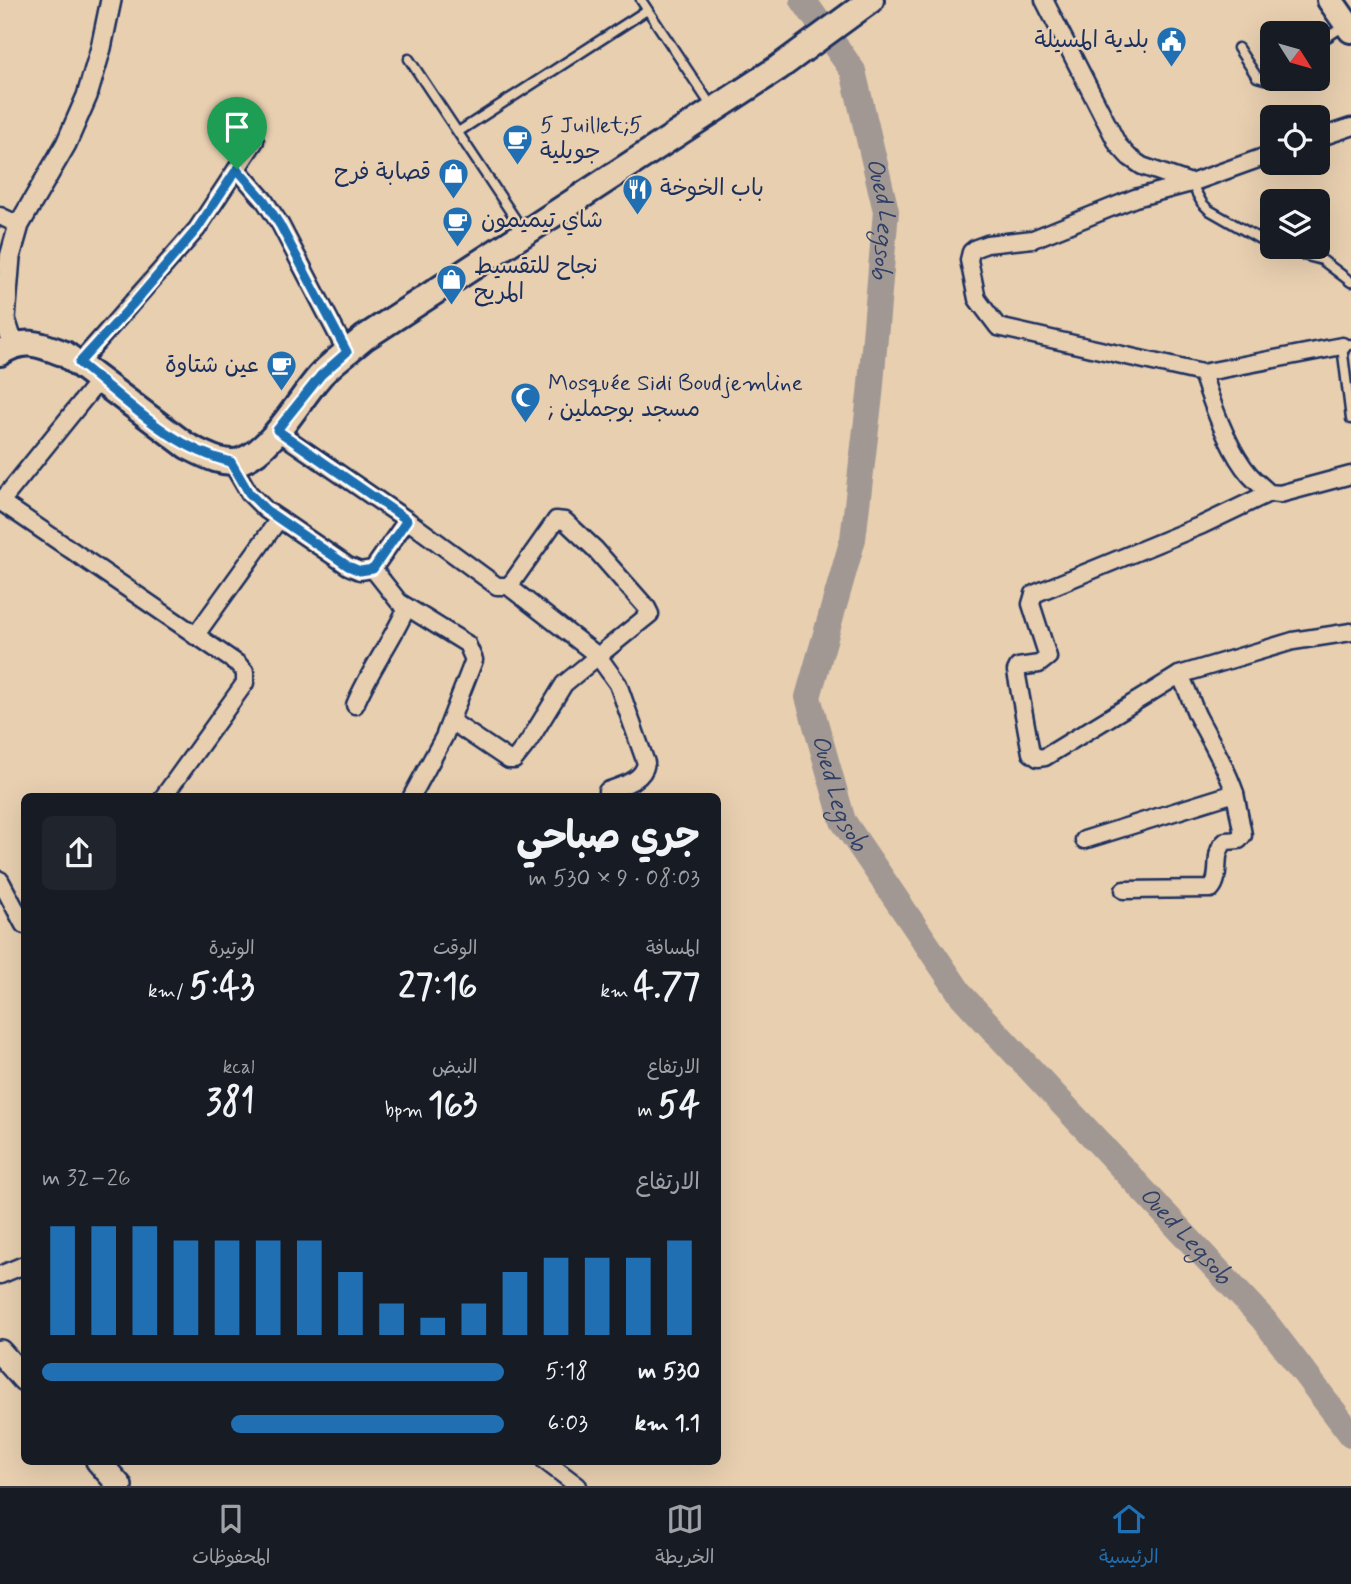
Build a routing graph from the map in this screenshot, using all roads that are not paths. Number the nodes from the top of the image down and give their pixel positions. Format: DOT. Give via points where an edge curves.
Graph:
graph roads {
  1 [pos="111,0"];
  2 [pos="641,0"];
  3 [pos="871,0"];
  4 [pos="1044,0"];
  5 [pos="1330,0"];
  6 [pos="648,10"];
  7 [pos="1349,27"];
  8 [pos="1330,37"];
  9 [pos="1238,48"];
  10 [pos="409,59"];
  11 [pos="1260,78"];
  12 [pos="714,109"];
  13 [pos="1351,127"];
  14 [pos="458,132"];
  15 [pos="1330,134"];
  16 [pos="255,141"];
  17 [pos="1260,159"];
  18 [pos="237,169"];
  19 [pos="1191,183"];
  20 [pos="0,216"];
  21 [pos="19,225"];
  22 [pos="524,232"];
  23 [pos="1260,239"];
  24 [pos="1318,259"];
  25 [pos="1351,282"];
  26 [pos="2,318"];
  27 [pos="1346,345"];
  28 [pos="6,349"];
  29 [pos="347,352"];
  30 [pos="79,363"];
  31 [pos="1202,373"];
  32 [pos="100,379"];
  33 [pos="1351,419"];
  34 [pos="277,430"];
  35 [pos="231,462"];
  36 [pos="1351,475"];
  37 [pos="1269,494"];
  38 [pos="0,502"];
  39 [pos="279,519"];
  40 [pos="407,520"];
  41 [pos="373,569"];
  42 [pos="508,586"];
  43 [pos="407,607"];
  44 [pos="1351,632"];
  45 [pos="195,636"];
  46 [pos="598,656"];
  47 [pos="1179,675"];
  48 [pos="355,705"];
  49 [pos="451,721"];
  50 [pos="607,792"];
  51 [pos="166,793"];
  52 [pos="414,793"];
  53 [pos="1235,793"];
  54 [pos="1084,840"];
  55 [pos="0,880"];
  56 [pos="1124,890"];
  57 [pos="21,919"];
  58 [pos="21,1266"];
  59 [pos="0,1275"];
  60 [pos="0,1352"];
  61 [pos="21,1376"];
  62 [pos="101,1465"];
  63 [pos="550,1465"];
  64 [pos="120,1486"];
  65 [pos="578,1486"];
  1 -- 21 [label="street" via="87,96 66,144"];
  2 -- 6 [label="lane"];
  3 -- 12 [label="main road"];
  4 -- 19 [label="street" via="1118,145 1142,166"];
  5 -- 7 [label="main road"];
  6 -- 12 [label="lane"];
  6 -- 14 [label="lane"];
  7 -- 8 [label="lane"];
  9 -- 11 [label="lane"];
  10 -- 14 [label="lane"];
  12 -- 22 [label="main road"];
  13 -- 15 [label="street"];
  14 -- 22 [label="lane"];
  16 -- 18 [label="street"];
  17 -- 19 [label="street"];
  18 -- 29 [label="street" via="280,225"];
  18 -- 30 [label="street" via="197,229"];
  19 -- 23 [label="lane" via="1209,210"];
  19 -- 31 [label="street" via="1135,198 1033,239 980,246 969,260 977,299 999,327"];
  20 -- 21 [label="street"];
  21 -- 26 [label="street"];
  22 -- 29 [label="main road"];
  24 -- 25 [label="lane"];
  26 -- 28 [label="street"];
  27 -- 31 [label="street"];
  27 -- 33 [label="lane"];
  28 -- 30 [label="main road" via="28,343 42,345"];
  29 -- 34 [label="main road" via="321,375"];
  30 -- 32 [label="main road"];
  31 -- 37 [label="street" via="1227,437 1248,473"];
  32 -- 35 [label="main road" via="187,446"];
  32 -- 38 [label="street"];
  34 -- 35 [label="main road" via="258,450"];
  34 -- 40 [label="street"];
  35 -- 39 [label="street" via="249,493"];
  36 -- 37 [label="street"];
  37 -- 47 [label="street" via="1034,594 1031,604 1048,657 1016,671 1031,752 1045,757"];
  38 -- 45 [label="street"];
  39 -- 41 [label="street" via="348,566 360,571"];
  39 -- 45 [label="street"];
  40 -- 41 [label="street"];
  40 -- 42 [label="street" via="498,586"];
  41 -- 43 [label="street"];
  42 -- 46 [label="street"];
  42 -- 46 [label="street" via="556,520 565,521 649,611 648,617"];
  43 -- 48 [label="street"];
  43 -- 49 [label="street" via="470,649 472,668"];
  44 -- 47 [label="street" via="1293,641"];
  45 -- 51 [label="street" via="242,668 245,683"];
  46 -- 49 [label="street" via="564,684 514,760"];
  46 -- 50 [label="street" via="618,684 646,763 640,777"];
  47 -- 53 [label="street"];
  49 -- 52 [label="street"];
  53 -- 54 [label="street"];
  53 -- 56 [label="street" via="1243,835 1220,846 1213,888"];
  55 -- 57 [label="street"];
  58 -- 59 [label="street"];
  60 -- 61 [label="main road"];
  62 -- 64 [label="main road"];
  63 -- 65 [label="street"];
}
